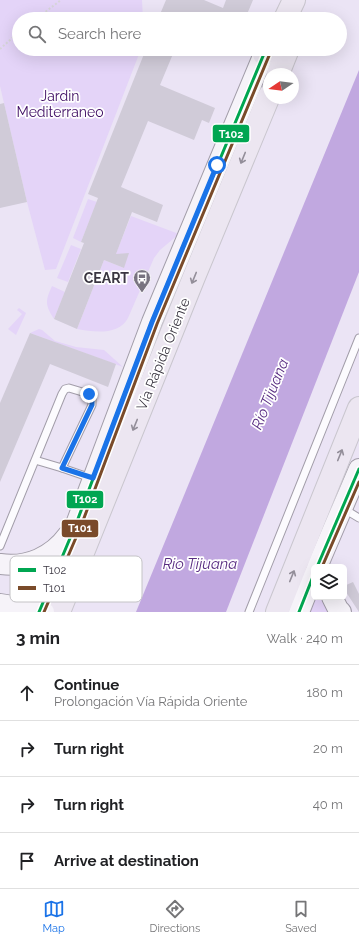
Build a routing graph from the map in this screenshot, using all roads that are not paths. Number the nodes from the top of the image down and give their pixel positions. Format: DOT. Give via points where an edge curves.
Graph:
graph roads {
  1 [pos="284,0"];
  2 [pos="294,0"];
  3 [pos="309,0"];
  4 [pos="280,12"];
  5 [pos="289,12"];
  6 [pos="304,12"];
  7 [pos="264,56"];
  8 [pos="285,56"];
  9 [pos="280,68"];
  10 [pos="266,104"];
  11 [pos="359,338"];
  12 [pos="359,408"];
  13 [pos="35,460"];
  14 [pos="62,468"];
  15 [pos="359,469"];
  16 [pos="93,478"];
  17 [pos="342,508"];
  18 [pos="359,518"];
  19 [pos="76,524"];
  20 [pos="0,546"];
  21 [pos="44,556"];
  22 [pos="63,556"];
  23 [pos="82,556"];
  24 [pos="319,564"];
  25 [pos="311,584"];
  26 [pos="334,600"];
  27 [pos="43,602"];
  28 [pos="63,602"];
  29 [pos="9,606"];
  30 [pos="39,612"];
  31 [pos="44,612"];
  32 [pos="59,612"];
  33 [pos="249,612"];
  34 [pos="277,612"];
  35 [pos="299,612"];
  36 [pos="341,612"];
  1 -- 4 [label="main road"];
  2 -- 5 [label="highway"];
  3 -- 6 [label="highway"];
  7 -- 16 [label="main road" via="152,322"];
  8 -- 9 [label="highway"];
  10 -- 23 [label="highway, Vía Rápida Oriente, one-way"];
  11 -- 33 [label="lane"];
  34 -- 12 [label="highway, one-way"];
  13 -- 14 [label="lane"];
  13 -- 14 [label="lane" via="65,389 89,394 92,405"];
  13 -- 20 [label="lane"];
  14 -- 16 [label="lane"];
  15 -- 17 [label="main road"];
  16 -- 19 [label="main road"];
  17 -- 18 [label="lane"];
  17 -- 24 [label="main road"];
  19 -- 21 [label="main road" via="63,542"];
  19 -- 22 [label="main road"];
  25 -- 35 [label="main road"];
  26 -- 36 [label="main road"];
  27 -- 30 [label="main road"];
  28 -- 32 [label="highway, Vía Rápida Oriente, one-way"];
  29 -- 31 [label="main road, bridge"];
}
